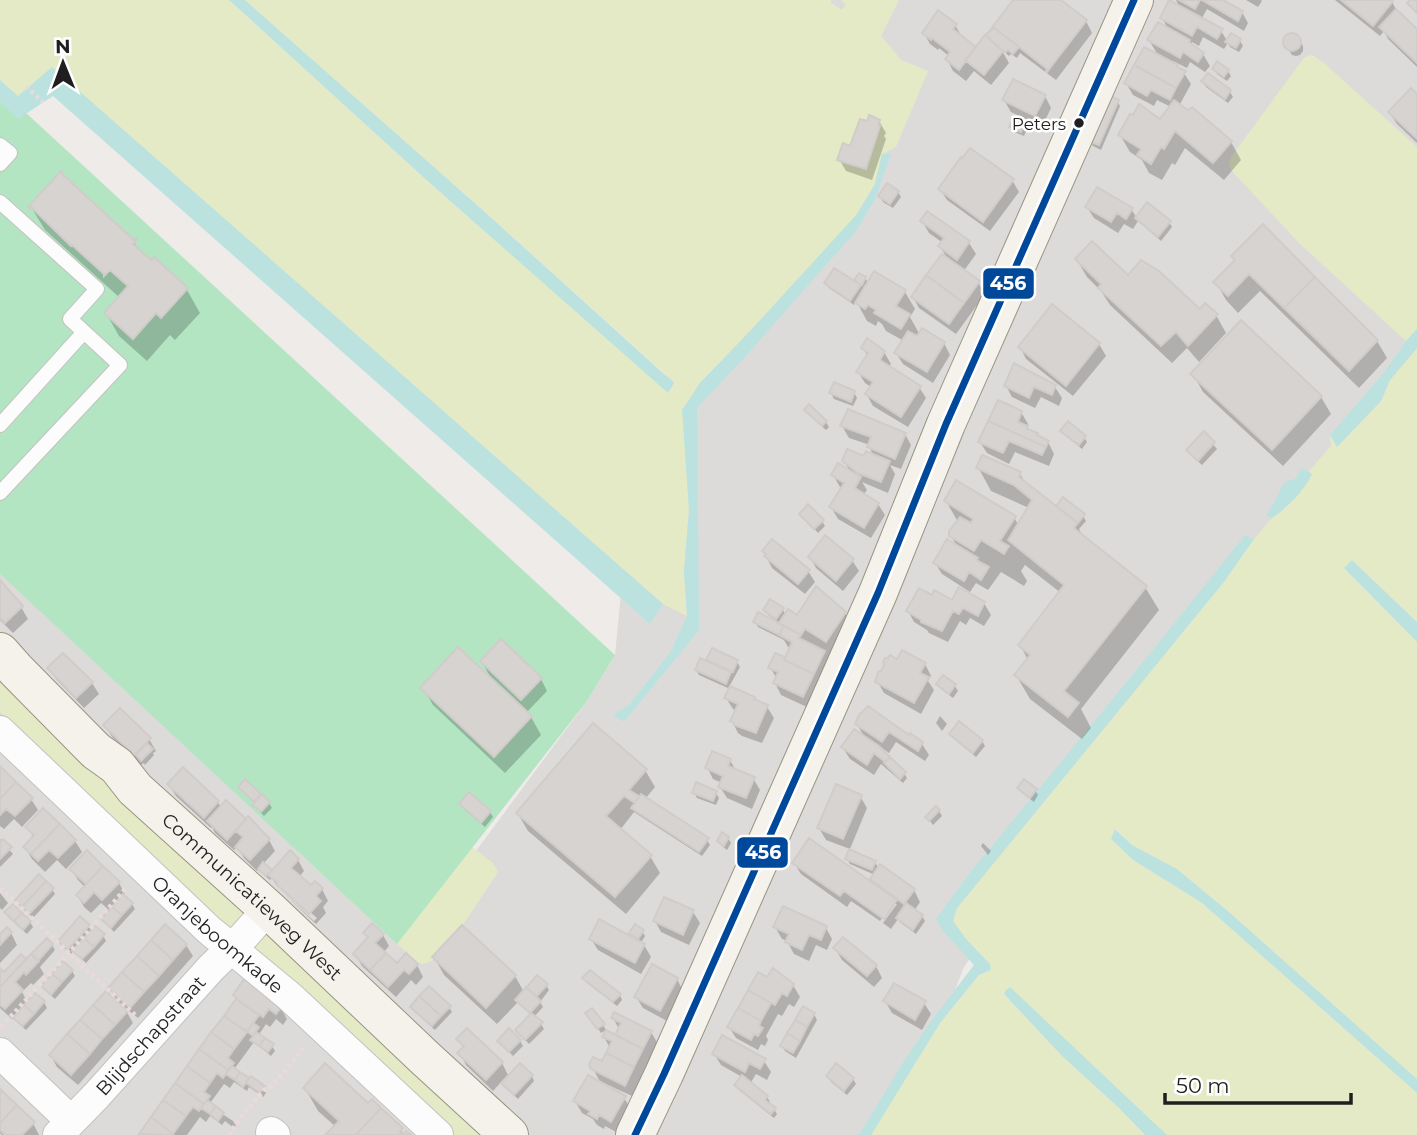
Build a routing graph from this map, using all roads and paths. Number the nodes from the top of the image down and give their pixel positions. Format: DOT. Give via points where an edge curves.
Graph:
graph roads {
  1 [pos="1134,0"];
  2 [pos="26,86"];
  3 [pos="43,102"];
  4 [pos="0,145"];
  5 [pos="0,164"];
  6 [pos="0,202"];
  7 [pos="84,332"];
  8 [pos="0,425"];
  9 [pos="0,493"];
  10 [pos="0,652"];
  11 [pos="0,731"];
  12 [pos="143,868"];
  13 [pos="0,888"];
  14 [pos="268,909"];
  15 [pos="230,949"];
  16 [pos="69,953"];
  17 [pos="322,1027"];
  18 [pos="0,1028"];
  19 [pos="153,1032"];
  20 [pos="0,1053"];
  21 [pos="67,1130"];
  22 [pos="229,1135"];
  23 [pos="438,1135"];
  24 [pos="509,1135"];
  25 [pos="635,1135"];
  1 -- 25 [label="street" via="946,424 878,593"];
  2 -- 3 [label="path"];
  4 -- 5 [label="lane" via="10,153"];
  6 -- 7 [label="lane" via="97,289 70,319"];
  7 -- 8 [label="lane"];
  7 -- 9 [label="lane" via="120,365"];
  10 -- 14 [label="street, Communicatieweg West" via="135,789"];
  11 -- 12 [label="street, Oranjeboomkade"];
  12 -- 15 [label="street, Oranjeboomkade"];
  12 -- 16 [label="path"];
  13 -- 16 [label="path"];
  14 -- 15 [label="street, Blijdschapstraat"];
  14 -- 24 [label="street, Communicatieweg West"];
  15 -- 17 [label="street, Oranjeboomkade"];
  15 -- 19 [label="street, Blijdschapstraat"];
  16 -- 18 [label="path"];
  16 -- 19 [label="path"];
  17 -- 22 [label="path"];
  17 -- 23 [label="street, Oranjeboomkade"];
  19 -- 21 [label="street, Blijdschapstraat"];
  20 -- 21 [label="street"];
}
